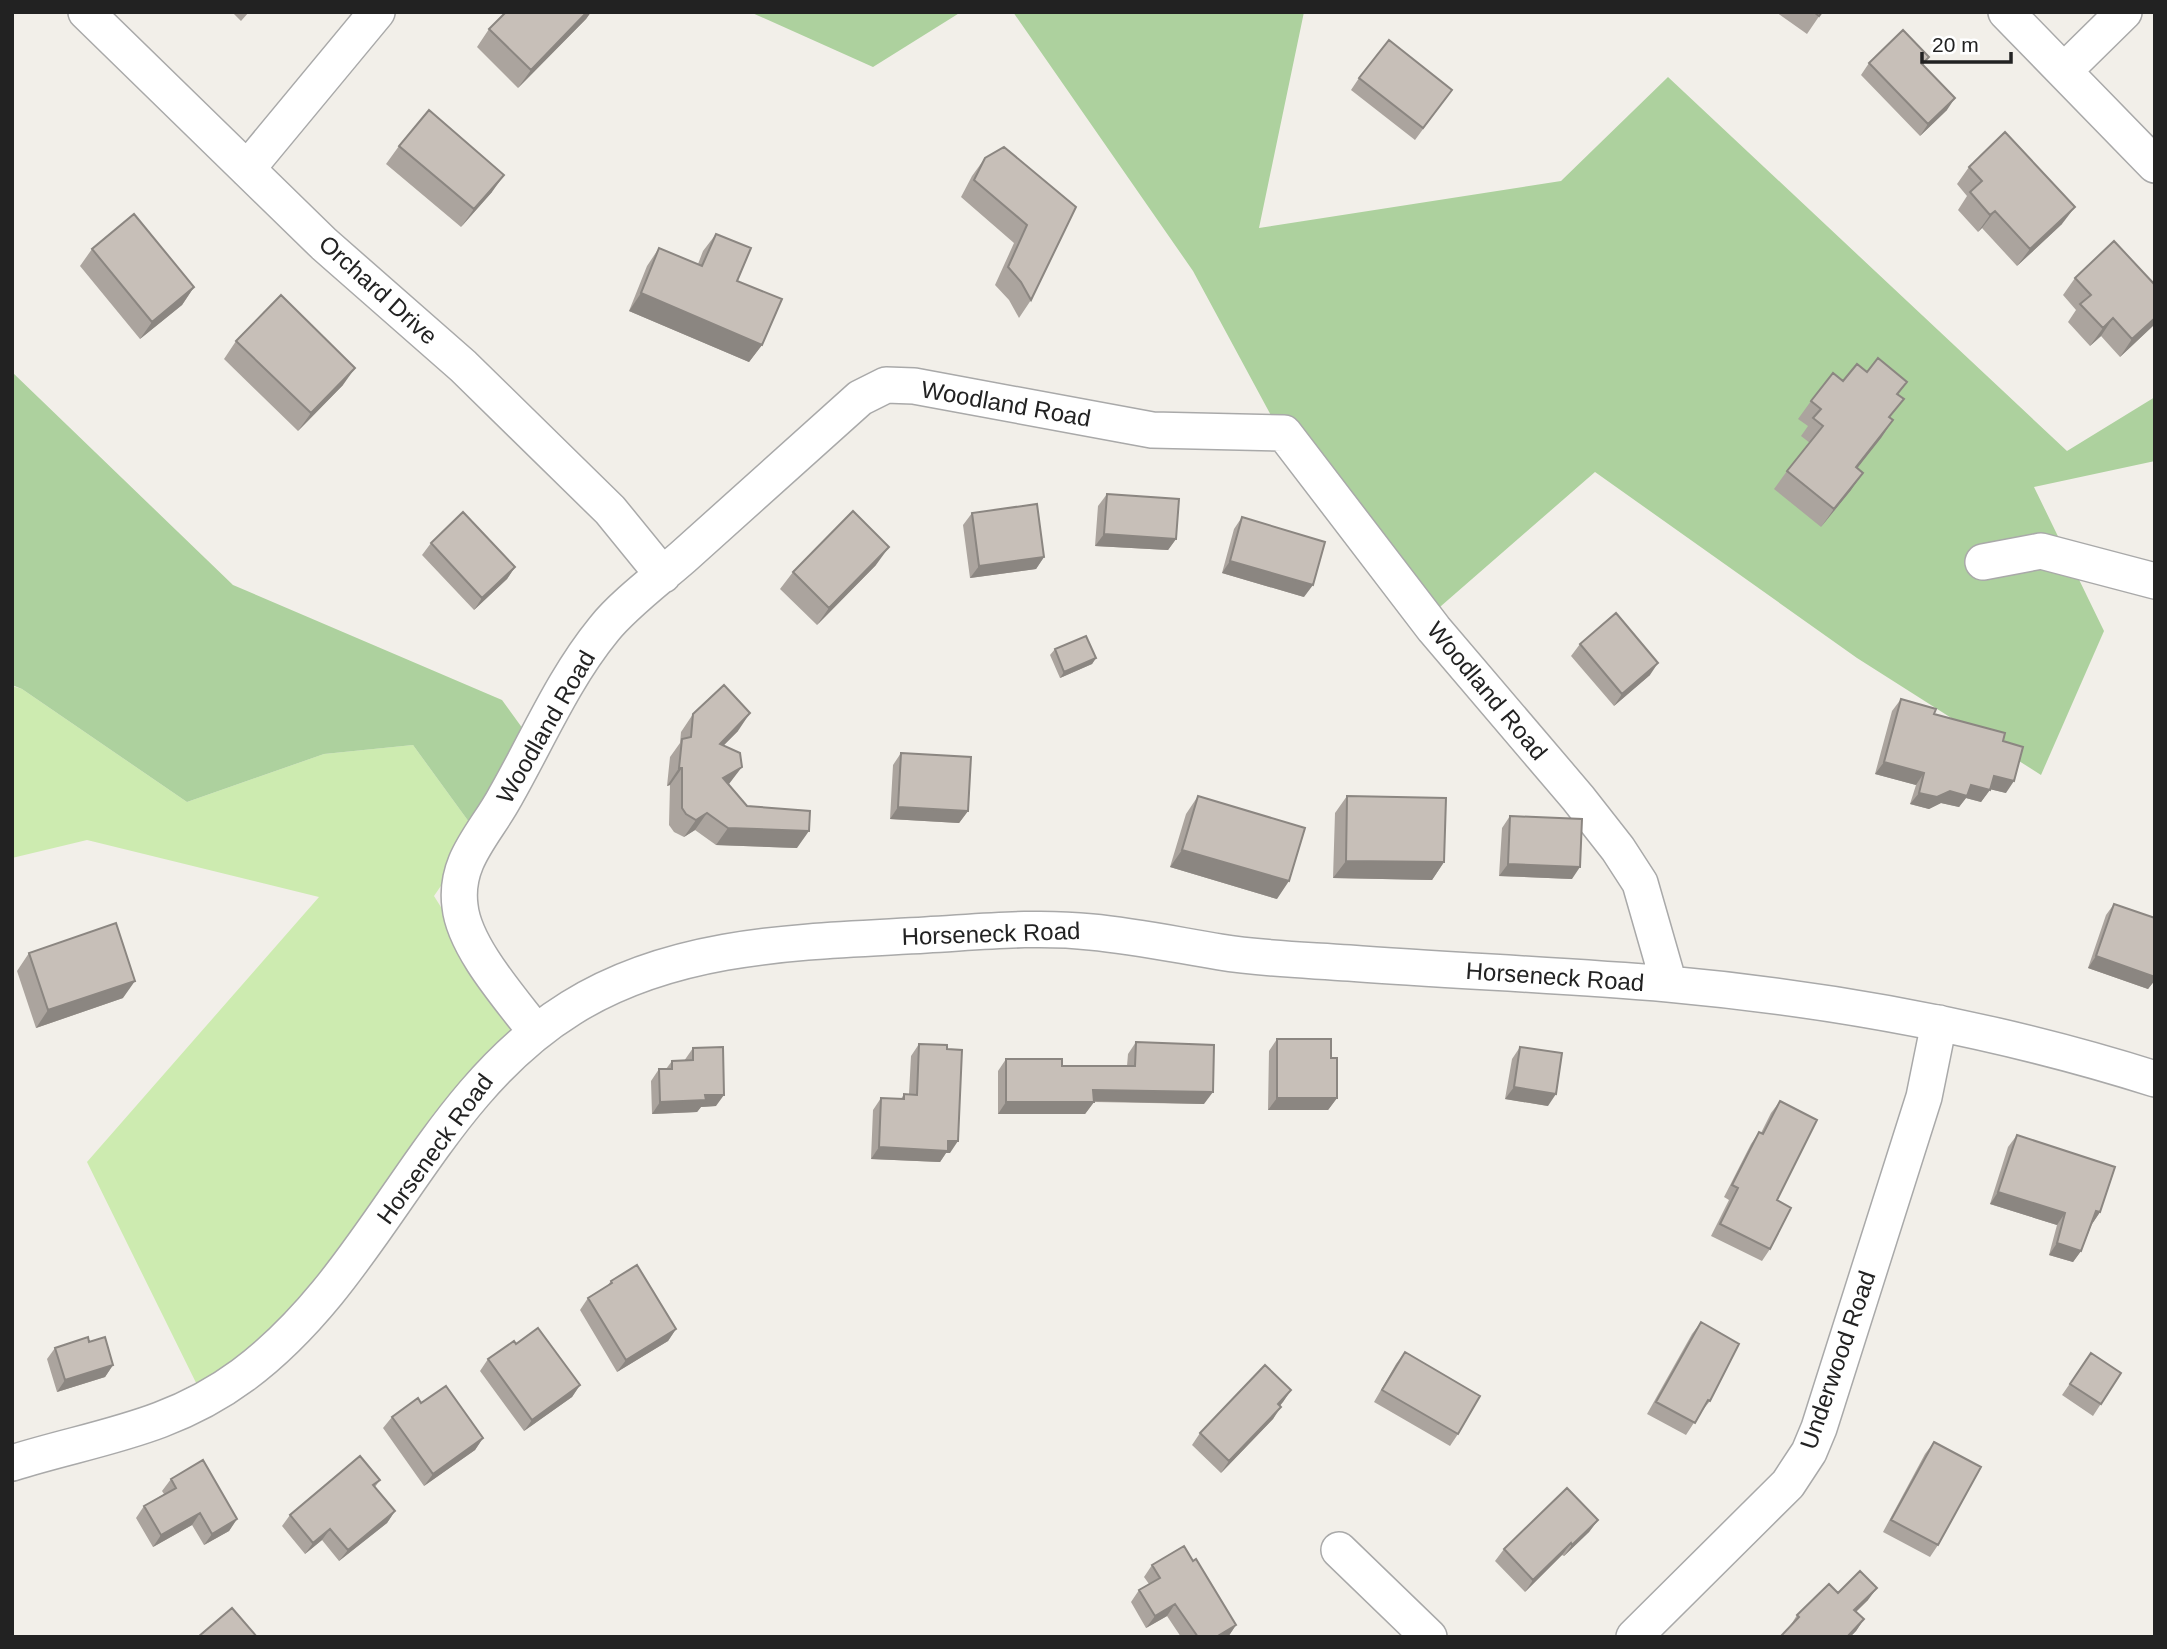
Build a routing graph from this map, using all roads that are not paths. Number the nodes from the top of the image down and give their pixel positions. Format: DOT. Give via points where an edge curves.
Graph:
graph roads {
  1 [pos="86,12"];
  2 [pos="377,12"];
  3 [pos="2006,12"];
  4 [pos="2124,12"];
  5 [pos="2064,71"];
  6 [pos="2155,165"];
  7 [pos="247,169"];
  8 [pos="1983,562"];
  9 [pos="663,575"];
  10 [pos="2155,581"];
  11 [pos="1669,984"];
  12 [pos="1939,1023"];
  13 [pos="536,1032"];
  14 [pos="2155,1079"];
  15 [pos="12,1463"];
  16 [pos="1339,1550"];
  17 [pos="1429,1637"];
  18 [pos="1634,1637"];
  1 -- 7 [label="street, Orchard Drive"];
  2 -- 7 [label="street"];
  3 -- 5 [label="street"];
  4 -- 5 [label="street"];
  5 -- 6 [label="street"];
  7 -- 9 [label="street, Orchard Drive" via="324,244 463,366 610,510"];
  8 -- 10 [label="street" via="2041,551"];
  9 -- 11 [label="street, Woodland Road" via="860,398 886,386 914,386 1152,430 1284,433 1434,629 1618,849 1640,883"];
  9 -- 13 [label="street, Woodland Road" via="606,627 562,689 462,869 459,889 464,922 484,964"];
  11 -- 12 [label="street, Horseneck Road" via="1827,1003"];
  11 -- 13 [label="street, Horseneck Road" via="1227,953 1085,931 999,931 786,943 726,952 628,979 574,1006"];
  12 -- 14 [label="street, Horseneck Road"];
  12 -- 18 [label="street, Underwood Road" via="1924,1097 1809,1452 1788,1484"];
  13 -- 15 [label="street, Horseneck Road" via="500,1062 468,1099 354,1261 285,1341 238,1379 148,1426"];
  16 -- 17 [label="street"];
}
